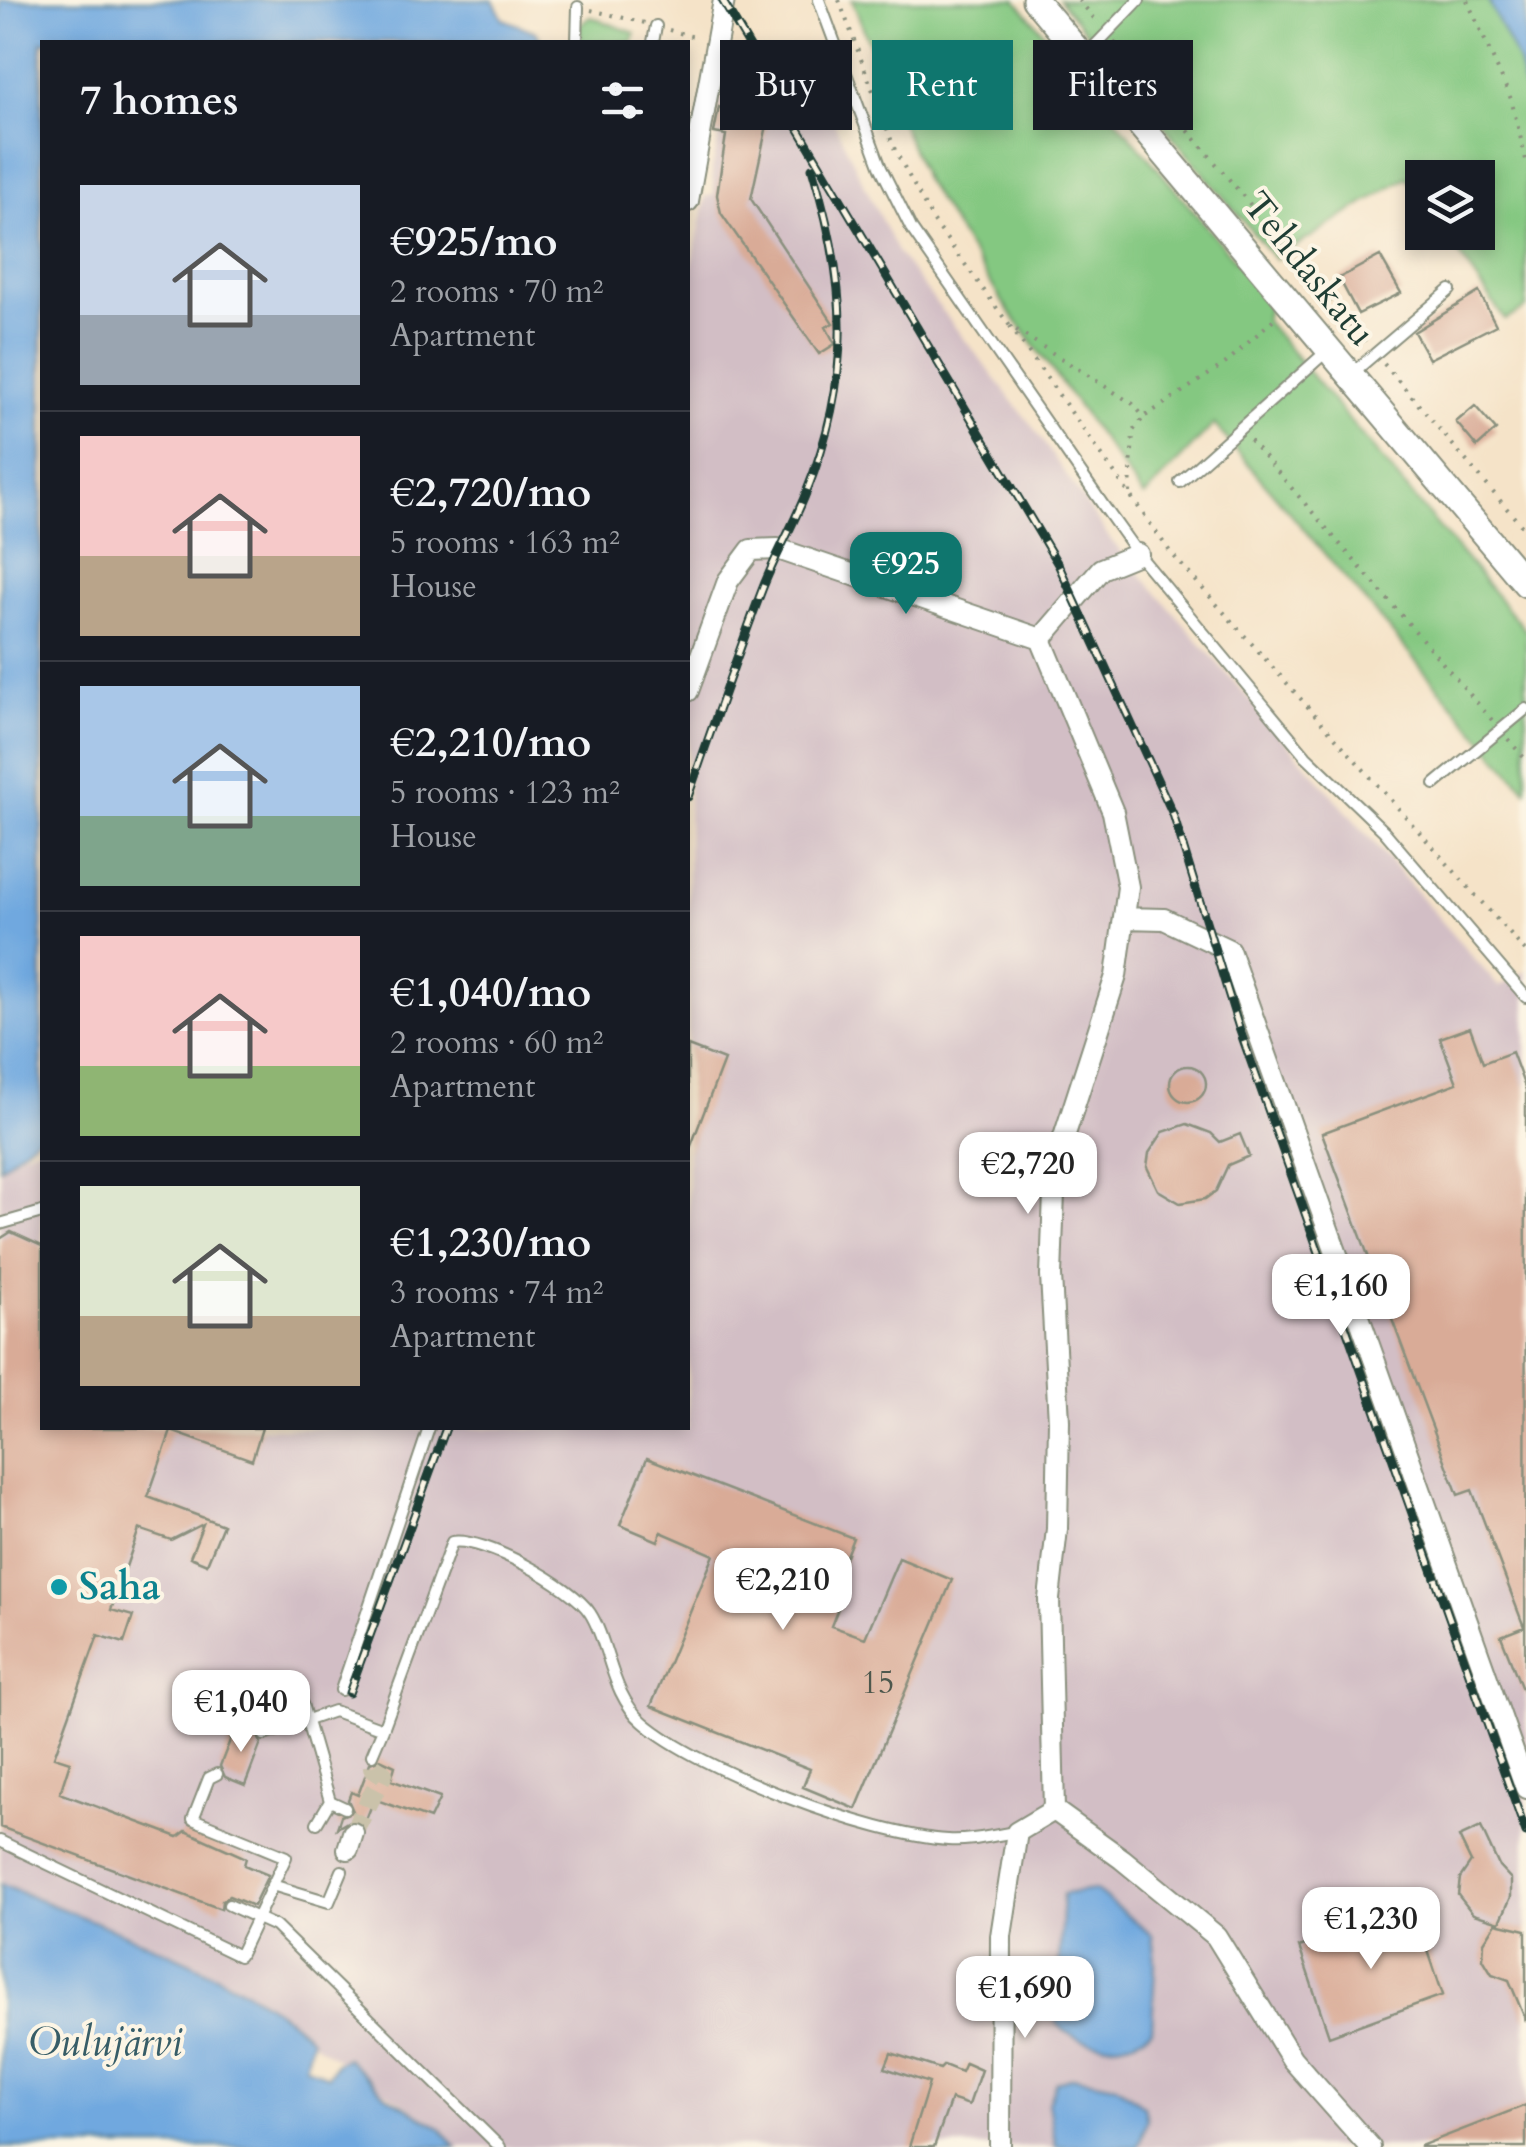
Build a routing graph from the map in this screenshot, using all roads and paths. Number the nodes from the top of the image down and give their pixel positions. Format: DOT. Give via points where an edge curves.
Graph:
graph roads {
  1 [pos="724,0"];
  2 [pos="819,0"];
  3 [pos="839,0"];
  4 [pos="1036,0"];
  5 [pos="1079,0"];
  6 [pos="1138,0"];
  7 [pos="1467,0"];
  8 [pos="578,7"];
  9 [pos="656,26"];
  10 [pos="1107,34"];
  11 [pos="577,40"];
  12 [pos="653,40"];
  13 [pos="1070,40"];
  14 [pos="1101,40"];
  15 [pos="1145,130"];
  16 [pos="1526,160"];
  17 [pos="690,182"];
  18 [pos="1450,290"];
  19 [pos="1290,304"];
  20 [pos="1010,326"];
  21 [pos="1327,352"];
  22 [pos="1373,352"];
  23 [pos="1348,376"];
  24 [pos="1144,417"];
  25 [pos="1240,428"];
  26 [pos="1180,482"];
  27 [pos="1130,496"];
  28 [pos="1526,530"];
  29 [pos="1138,554"];
  30 [pos="1526,584"];
  31 [pos="1041,639"];
  32 [pos="690,685"];
  33 [pos="1526,709"];
  34 [pos="1500,730"];
  35 [pos="1526,760"];
  36 [pos="1435,784"];
  37 [pos="1124,918"];
  38 [pos="1526,952"];
  39 [pos="1526,997"];
  40 [pos="40,1213"];
  41 [pos="0,1224"];
  42 [pos="429,1430"];
  43 [pos="341,1690"];
  44 [pos="302,1704"];
  45 [pos="307,1721"];
  46 [pos="383,1729"];
  47 [pos="264,1736"];
  48 [pos="372,1756"];
  49 [pos="217,1774"];
  50 [pos="1526,1788"];
  51 [pos="330,1801"];
  52 [pos="345,1808"];
  53 [pos="1054,1810"];
  54 [pos="317,1824"];
  55 [pos="1017,1832"];
  56 [pos="0,1841"];
  57 [pos="342,1871"];
  58 [pos="272,1885"];
  59 [pos="229,1906"];
  60 [pos="258,1917"];
  61 [pos="500,2147"];
  62 [pos="1000,2147"];
  63 [pos="1370,2147"];
  1 -- 17 [label="street"];
  2 -- 29 [label="lane" via="881,168 911,228"];
  3 -- 20 [label="path" via="912,185"];
  4 -- 13 [label="street, Tehdaskatu"];
  5 -- 10 [label="path"];
  6 -- 10 [label="lane"];
  7 -- 16 [label="path" via="1511,99"];
  8 -- 11 [label="lane"];
  9 -- 12 [label="lane"];
  10 -- 14 [label="lane"];
  10 -- 22 [label="path"];
  15 -- 19 [label="street, Tehdaskatu"];
  18 -- 22 [label="lane"];
  19 -- 21 [label="street, Tehdaskatu"];
  19 -- 24 [label="path" via="1226,364"];
  20 -- 24 [label="path"];
  20 -- 27 [label="path"];
  21 -- 23 [label="street, Tehdaskatu"];
  21 -- 25 [label="lane"];
  22 -- 23 [label="lane"];
  22 -- 28 [label="path"];
  23 -- 30 [label="street, Tehdaskatu"];
  24 -- 27 [label="path" via="1134,431"];
  25 -- 26 [label="lane"];
  25 -- 34 [label="path"];
  27 -- 38 [label="path" via="1171,553"];
  29 -- 31 [label="street" via="1102,570"];
  29 -- 39 [label="lane" via="1306,756 1384,831"];
  31 -- 32 [label="street" via="778,549 751,550 728,581"];
  31 -- 37 [label="street" via="1113,812 1128,888"];
  33 -- 34 [label="lane"];
  34 -- 35 [label="path"];
  34 -- 36 [label="lane"];
  37 -- 50 [label="street" via="1164,919 1229,950"];
  37 -- 53 [label="street" via="1102,1025 1055,1165 1051,1276 1058,1457 1049,1599"];
  40 -- 41 [label="lane"];
  42 -- 43 [label="lane"];
  44 -- 45 [label="lane"];
  45 -- 46 [label="lane" via="334,1711"];
  45 -- 47 [label="lane"];
  45 -- 51 [label="lane"];
  46 -- 48 [label="lane"];
  46 -- 55 [label="lane" via="452,1542 469,1538 533,1568 590,1612 609,1670 641,1721 686,1748 862,1825 951,1841"];
  49 -- 58 [label="lane" via="209,1778 193,1819 286,1857"];
  51 -- 52 [label="lane"];
  51 -- 54 [label="lane"];
  53 -- 55 [label="street"];
  53 -- 63 [label="street" via="1216,1936 1292,2059"];
  55 -- 62 [label="street" via="1001,1936"];
  56 -- 60 [label="lane" via="239,1956"];
  57 -- 58 [label="lane" via="329,1902"];
  58 -- 60 [label="lane"];
  59 -- 60 [label="lane"];
  60 -- 61 [label="lane" via="275,1926"];
}
